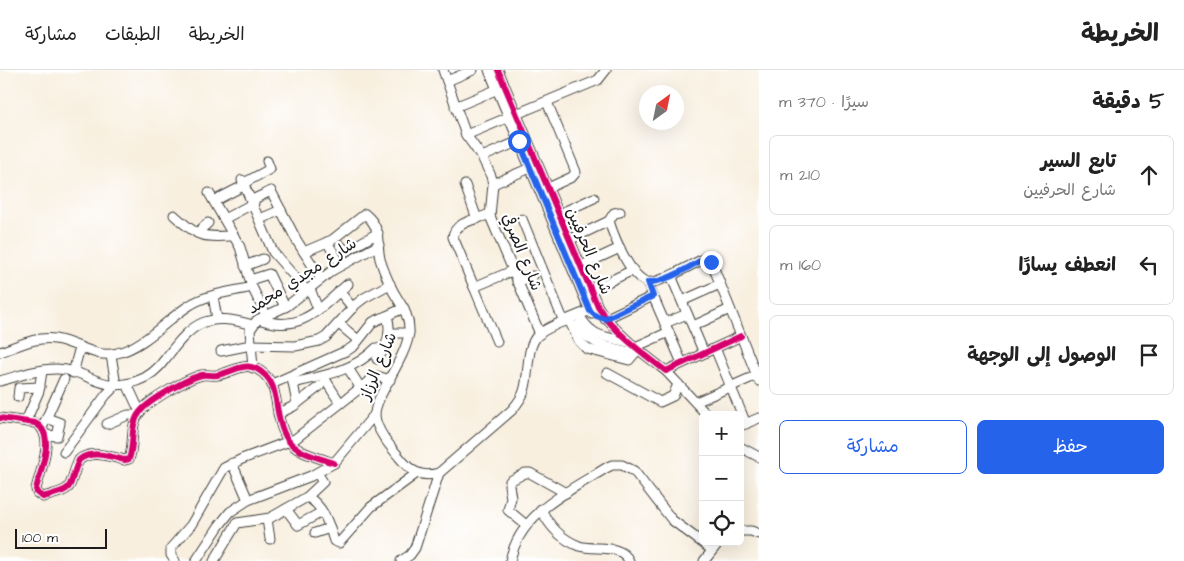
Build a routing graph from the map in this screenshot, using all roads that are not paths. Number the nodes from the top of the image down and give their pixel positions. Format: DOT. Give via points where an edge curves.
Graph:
graph roads {
  1 [pos="443,70"];
  2 [pos="473,70"];
  3 [pos="489,70"];
  4 [pos="498,70"];
  5 [pos="606,70"];
  6 [pos="447,80"];
  7 [pos="498,89"];
  8 [pos="547,102"];
  9 [pos="455,107"];
  10 [pos="512,115"];
  11 [pos="466,135"];
  12 [pos="519,141"];
  13 [pos="482,157"];
  14 [pos="267,161"];
  15 [pos="530,168"];
  16 [pos="244,182"];
  17 [pos="493,184"];
  18 [pos="465,185"];
  19 [pos="548,188"];
  20 [pos="594,198"];
  21 [pos="253,202"];
  22 [pos="281,210"];
  23 [pos="620,212"];
  24 [pos="490,214"];
  25 [pos="559,214"];
  26 [pos="174,215"];
  27 [pos="224,219"];
  28 [pos="260,219"];
  29 [pos="477,219"];
  30 [pos="522,219"];
  31 [pos="609,221"];
  32 [pos="208,223"];
  33 [pos="197,233"];
  34 [pos="378,233"];
  35 [pos="234,236"];
  36 [pos="570,240"];
  37 [pos="327,242"];
  38 [pos="340,245"];
  39 [pos="379,245"];
  40 [pos="620,248"];
  41 [pos="304,252"];
  42 [pos="264,259"];
  43 [pos="341,265"];
  44 [pos="245,266"];
  45 [pos="581,266"];
  46 [pos="634,270"];
  47 [pos="512,271"];
  48 [pos="674,274"];
  49 [pos="533,276"];
  50 [pos="321,279"];
  51 [pos="517,282"];
  52 [pos="648,282"];
  53 [pos="251,283"];
  54 [pos="348,284"];
  55 [pos="390,284"];
  56 [pos="720,284"];
  57 [pos="474,287"];
  58 [pos="308,290"];
  59 [pos="590,290"];
  60 [pos="339,291"];
  61 [pos="213,296"];
  62 [pos="653,296"];
  63 [pos="682,300"];
  64 [pos="285,307"];
  65 [pos="353,308"];
  66 [pos="404,308"];
  67 [pos="318,309"];
  68 [pos="594,309"];
  69 [pos="730,309"];
  70 [pos="687,314"];
  71 [pos="386,316"];
  72 [pos="217,319"];
  73 [pos="572,319"];
  74 [pos="605,319"];
  75 [pos="259,320"];
  76 [pos="339,324"];
  77 [pos="693,326"];
  78 [pos="667,328"];
  79 [pos="389,333"];
  80 [pos="409,333"];
  81 [pos="540,334"];
  82 [pos="741,336"];
  83 [pos="358,340"];
  84 [pos="497,342"];
  85 [pos="251,345"];
  86 [pos="80,347"];
  87 [pos="376,348"];
  88 [pos="633,348"];
  89 [pos="715,348"];
  90 [pos="221,351"];
  91 [pos="0,352"];
  92 [pos="704,353"];
  93 [pos="111,355"];
  94 [pos="367,357"];
  95 [pos="377,359"];
  96 [pos="682,363"];
  97 [pos="253,368"];
  98 [pos="348,368"];
  99 [pos="42,371"];
  100 [pos="666,371"];
  101 [pos="73,373"];
  102 [pos="607,373"];
  103 [pos="323,376"];
  104 [pos="758,378"];
  105 [pos="64,379"];
  106 [pos="292,379"];
  107 [pos="390,380"];
  108 [pos="0,381"];
  109 [pos="127,384"];
  110 [pos="272,384"];
  111 [pos="678,384"];
  112 [pos="116,385"];
  113 [pos="320,386"];
  114 [pos="40,387"];
  115 [pos="360,387"];
  116 [pos="731,387"];
  117 [pos="18,397"];
  118 [pos="696,402"];
  119 [pos="340,403"];
  120 [pos="297,404"];
  121 [pos="704,411"];
  122 [pos="739,411"];
  123 [pos="139,413"];
  124 [pos="278,414"];
  125 [pos="375,414"];
  126 [pos="0,418"];
  127 [pos="48,418"];
  128 [pos="759,418"];
  129 [pos="26,421"];
  130 [pos="107,424"];
  131 [pos="744,425"];
  132 [pos="44,432"];
  133 [pos="290,442"];
  134 [pos="744,449"];
  135 [pos="64,452"];
  136 [pos="759,457"];
  137 [pos="232,463"];
  138 [pos="334,463"];
  139 [pos="317,473"];
  140 [pos="417,473"];
  141 [pos="440,473"];
  142 [pos="566,493"];
  143 [pos="307,497"];
  144 [pos="248,500"];
  145 [pos="286,509"];
  146 [pos="541,509"];
  147 [pos="322,512"];
  148 [pos="267,519"];
  149 [pos="526,525"];
  150 [pos="330,528"];
  151 [pos="744,530"];
  152 [pos="315,533"];
  153 [pos="759,534"];
  154 [pos="270,539"];
  155 [pos="716,546"];
  156 [pos="712,550"];
  157 [pos="413,557"];
  158 [pos="175,561"];
  159 [pos="196,561"];
  160 [pos="214,561"];
  161 [pos="401,561"];
  162 [pos="510,561"];
  163 [pos="628,561"];
  164 [pos="704,561"];
  1 -- 6 [label="street, شارع الصرفي"];
  2 -- 6 [label="street"];
  3 -- 7 [label="street, شارع الحرفيين"];
  4 -- 10 [label="street, شارع الحرفيين"];
  5 -- 8 [label="street" via="598,80"];
  6 -- 9 [label="street, شارع الصرفي"];
  7 -- 9 [label="street"];
  7 -- 10 [label="street, شارع الحرفيين"];
  8 -- 10 [label="street"];
  8 -- 19 [label="street" via="576,172"];
  9 -- 11 [label="street, شارع الصرفي"];
  10 -- 11 [label="street"];
  10 -- 12 [label="street, شارع الحرفيين"];
  10 -- 19 [label="street, شارع الحرفيين"];
  11 -- 13 [label="street, شارع الصرفي"];
  12 -- 13 [label="street"];
  12 -- 15 [label="street, شارع الحرفيين"];
  13 -- 17 [label="street, شارع الصرفي"];
  14 -- 16 [label="street" via="270,169"];
  15 -- 17 [label="street"];
  15 -- 68 [label="street, شارع الحرفيين"];
  16 -- 21 [label="street"];
  16 -- 27 [label="street" via="212,197"];
  17 -- 24 [label="street, شارع الصرفي"];
  18 -- 29 [label="street"];
  19 -- 25 [label="street, شارع الحرفيين"];
  20 -- 25 [label="street"];
  21 -- 22 [label="street" via="270,191"];
  21 -- 27 [label="street"];
  21 -- 28 [label="street"];
  22 -- 28 [label="street"];
  22 -- 41 [label="street"];
  23 -- 31 [label="street" via="614,213"];
  24 -- 29 [label="street"];
  24 -- 47 [label="street, شارع الصرفي"];
  25 -- 36 [label="street, شارع الحرفيين"];
  26 -- 33 [label="street"];
  27 -- 35 [label="street"];
  28 -- 58 [label="street" via="273,252"];
  29 -- 57 [label="street" via="459,226 453,234"];
  30 -- 73 [label="street"];
  31 -- 36 [label="street"];
  31 -- 40 [label="street"];
  32 -- 33 [label="street"];
  33 -- 35 [label="street" via="206,237"];
  34 -- 37 [label="street, شارع الرزاز" via="365,214"];
  34 -- 38 [label="street" via="346,251"];
  34 -- 39 [label="street, شارع الرزاز"];
  35 -- 44 [label="street"];
  36 -- 45 [label="street, شارع الحرفيين"];
  37 -- 41 [label="street"];
  37 -- 43 [label="street"];
  39 -- 43 [label="street, شارع مجدي محمد"];
  39 -- 55 [label="street, شارع الرزاز" via="380,258"];
  40 -- 45 [label="street"];
  40 -- 46 [label="street"];
  41 -- 50 [label="street"];
  42 -- 44 [label="street"];
  43 -- 50 [label="street, شارع مجدي محمد"];
  44 -- 53 [label="street"];
  45 -- 59 [label="street, شارع الحرفيين"];
  46 -- 52 [label="street"];
  46 -- 59 [label="street"];
  47 -- 51 [label="street, شارع الصرفي"];
  47 -- 57 [label="street"];
  48 -- 52 [label="street"];
  48 -- 56 [label="street" via="709,256"];
  48 -- 63 [label="street" via="673,280"];
  49 -- 51 [label="street"];
  50 -- 58 [label="street, شارع مجدي محمد"];
  51 -- 81 [label="street, شارع الصرفي"];
  52 -- 62 [label="street"];
  53 -- 61 [label="street"];
  53 -- 64 [label="street" via="269,274"];
  53 -- 75 [label="street"];
  54 -- 60 [label="street"];
  55 -- 65 [label="street"];
  55 -- 66 [label="street, شارع الرزاز"];
  56 -- 63 [label="street"];
  56 -- 69 [label="street"];
  57 -- 84 [label="street"];
  58 -- 64 [label="street, شارع مجدي محمد"];
  58 -- 67 [label="street"];
  59 -- 68 [label="street, شارع الحرفيين"];
  60 -- 65 [label="street"];
  60 -- 67 [label="street"];
  61 -- 72 [label="street"];
  61 -- 93 [label="street" via="192,304 133,347"];
  62 -- 74 [label="street"];
  62 -- 78 [label="street"];
  63 -- 70 [label="street"];
  64 -- 75 [label="street, شارع مجدي محمد"];
  65 -- 76 [label="street"];
  66 -- 71 [label="street"];
  66 -- 80 [label="street, شارع الرزاز"];
  67 -- 75 [label="street" via="292,324"];
  68 -- 73 [label="street"];
  68 -- 74 [label="street, شارع الحرفيين"];
  69 -- 77 [label="street"];
  69 -- 82 [label="street"];
  70 -- 77 [label="street"];
  70 -- 78 [label="street"];
  71 -- 79 [label="street"];
  71 -- 83 [label="street" via="373,322"];
  72 -- 75 [label="street"];
  72 -- 109 [label="street" via="196,324 151,374"];
  73 -- 81 [label="street"];
  73 -- 88 [label="street" via="596,334"];
  73 -- 88 [label="street" via="579,341 587,349 629,360"];
  74 -- 88 [label="street, شارع الحرفيين"];
  75 -- 85 [label="street, شارع مجدي محمد" via="250,330"];
  76 -- 83 [label="street"];
  76 -- 85 [label="street" via="319,341 296,346"];
  77 -- 92 [label="street"];
  78 -- 88 [label="street"];
  78 -- 96 [label="street"];
  79 -- 80 [label="street"];
  79 -- 95 [label="street"];
  80 -- 107 [label="street, شارع الرزاز"];
  81 -- 141 [label="street" via="534,341 524,392 516,405"];
  82 -- 89 [label="street"];
  82 -- 104 [label="street"];
  83 -- 94 [label="street"];
  83 -- 106 [label="street" via="344,352"];
  85 -- 90 [label="street"];
  85 -- 97 [label="street, شارع مجدي محمد"];
  86 -- 91 [label="street" via="46,338"];
  86 -- 93 [label="street"];
  86 -- 101 [label="street"];
  87 -- 94 [label="street"];
  88 -- 100 [label="street, شارع الحرفيين"];
  89 -- 92 [label="street"];
  89 -- 116 [label="street"];
  92 -- 96 [label="street"];
  93 -- 112 [label="street"];
  94 -- 98 [label="street"];
  96 -- 100 [label="street"];
  97 -- 110 [label="street"];
  97 -- 123 [label="street" via="240,367 216,375 191,378"];
  98 -- 103 [label="street"];
  98 -- 115 [label="street"];
  99 -- 101 [label="street" via="57,369"];
  99 -- 108 [label="street"];
  99 -- 114 [label="street"];
  100 -- 111 [label="street, شارع الحرفيين"];
  101 -- 112 [label="street"];
  102 -- 111 [label="street" via="660,402 672,396"];
  103 -- 106 [label="street"];
  103 -- 119 [label="street"];
  104 -- 116 [label="street"];
  105 -- 127 [label="street"];
  106 -- 110 [label="street"];
  106 -- 120 [label="street"];
  107 -- 115 [label="street" via="374,377"];
  107 -- 125 [label="street, شارع الرزاز"];
  109 -- 112 [label="street"];
  109 -- 123 [label="street"];
  110 -- 124 [label="street"];
  111 -- 118 [label="street, شارع الحرفيين"];
  112 -- 135 [label="street"];
  113 -- 120 [label="street"];
  114 -- 117 [label="street" via="19,388"];
  114 -- 129 [label="street"];
  115 -- 119 [label="street"];
  116 -- 118 [label="street"];
  116 -- 122 [label="street"];
  118 -- 121 [label="street, شارع الحرفيين"];
  119 -- 133 [label="street"];
  120 -- 124 [label="street"];
  123 -- 130 [label="street"];
  123 -- 132 [label="street" via="133,426 129,459 100,455 83,457 70,486 43,497 37,494 36,489 44,452"];
  124 -- 133 [label="street" via="280,427"];
  125 -- 138 [label="street"];
  125 -- 140 [label="street, شارع الرزاز" via="388,443 409,469"];
  126 -- 129 [label="street"];
  127 -- 132 [label="street"];
  127 -- 132 [label="street" via="60,423 57,436"];
  128 -- 131 [label="street"];
  129 -- 132 [label="street" via="35,423"];
  133 -- 137 [label="street"];
  133 -- 138 [label="street" via="300,452"];
  134 -- 136 [label="street"];
  137 -- 144 [label="street"];
  137 -- 158 [label="street" via="221,472 191,525 171,548"];
  138 -- 139 [label="street"];
  139 -- 143 [label="street" via="323,482"];
  139 -- 144 [label="street"];
  140 -- 141 [label="street"];
  140 -- 150 [label="street" via="371,507 339,543 334,541"];
  141 -- 157 [label="street"];
  142 -- 146 [label="street"];
  142 -- 149 [label="street" via="530,473 512,479 508,510"];
  142 -- 156 [label="street" via="606,468 622,465 634,471 672,520"];
  143 -- 145 [label="street"];
  143 -- 147 [label="street"];
  144 -- 159 [label="street" via="224,518"];
  145 -- 147 [label="street" via="298,526"];
  145 -- 148 [label="street"];
  146 -- 149 [label="street"];
  146 -- 163 [label="street" via="552,528 569,541 589,548 619,551 626,555"];
  147 -- 150 [label="street"];
  148 -- 154 [label="street"];
  148 -- 160 [label="street" via="235,524"];
  149 -- 162 [label="street"];
  150 -- 152 [label="street"];
  151 -- 153 [label="street"];
  155 -- 156 [label="street"];
  156 -- 164 [label="street"];
  157 -- 161 [label="street"];
}
